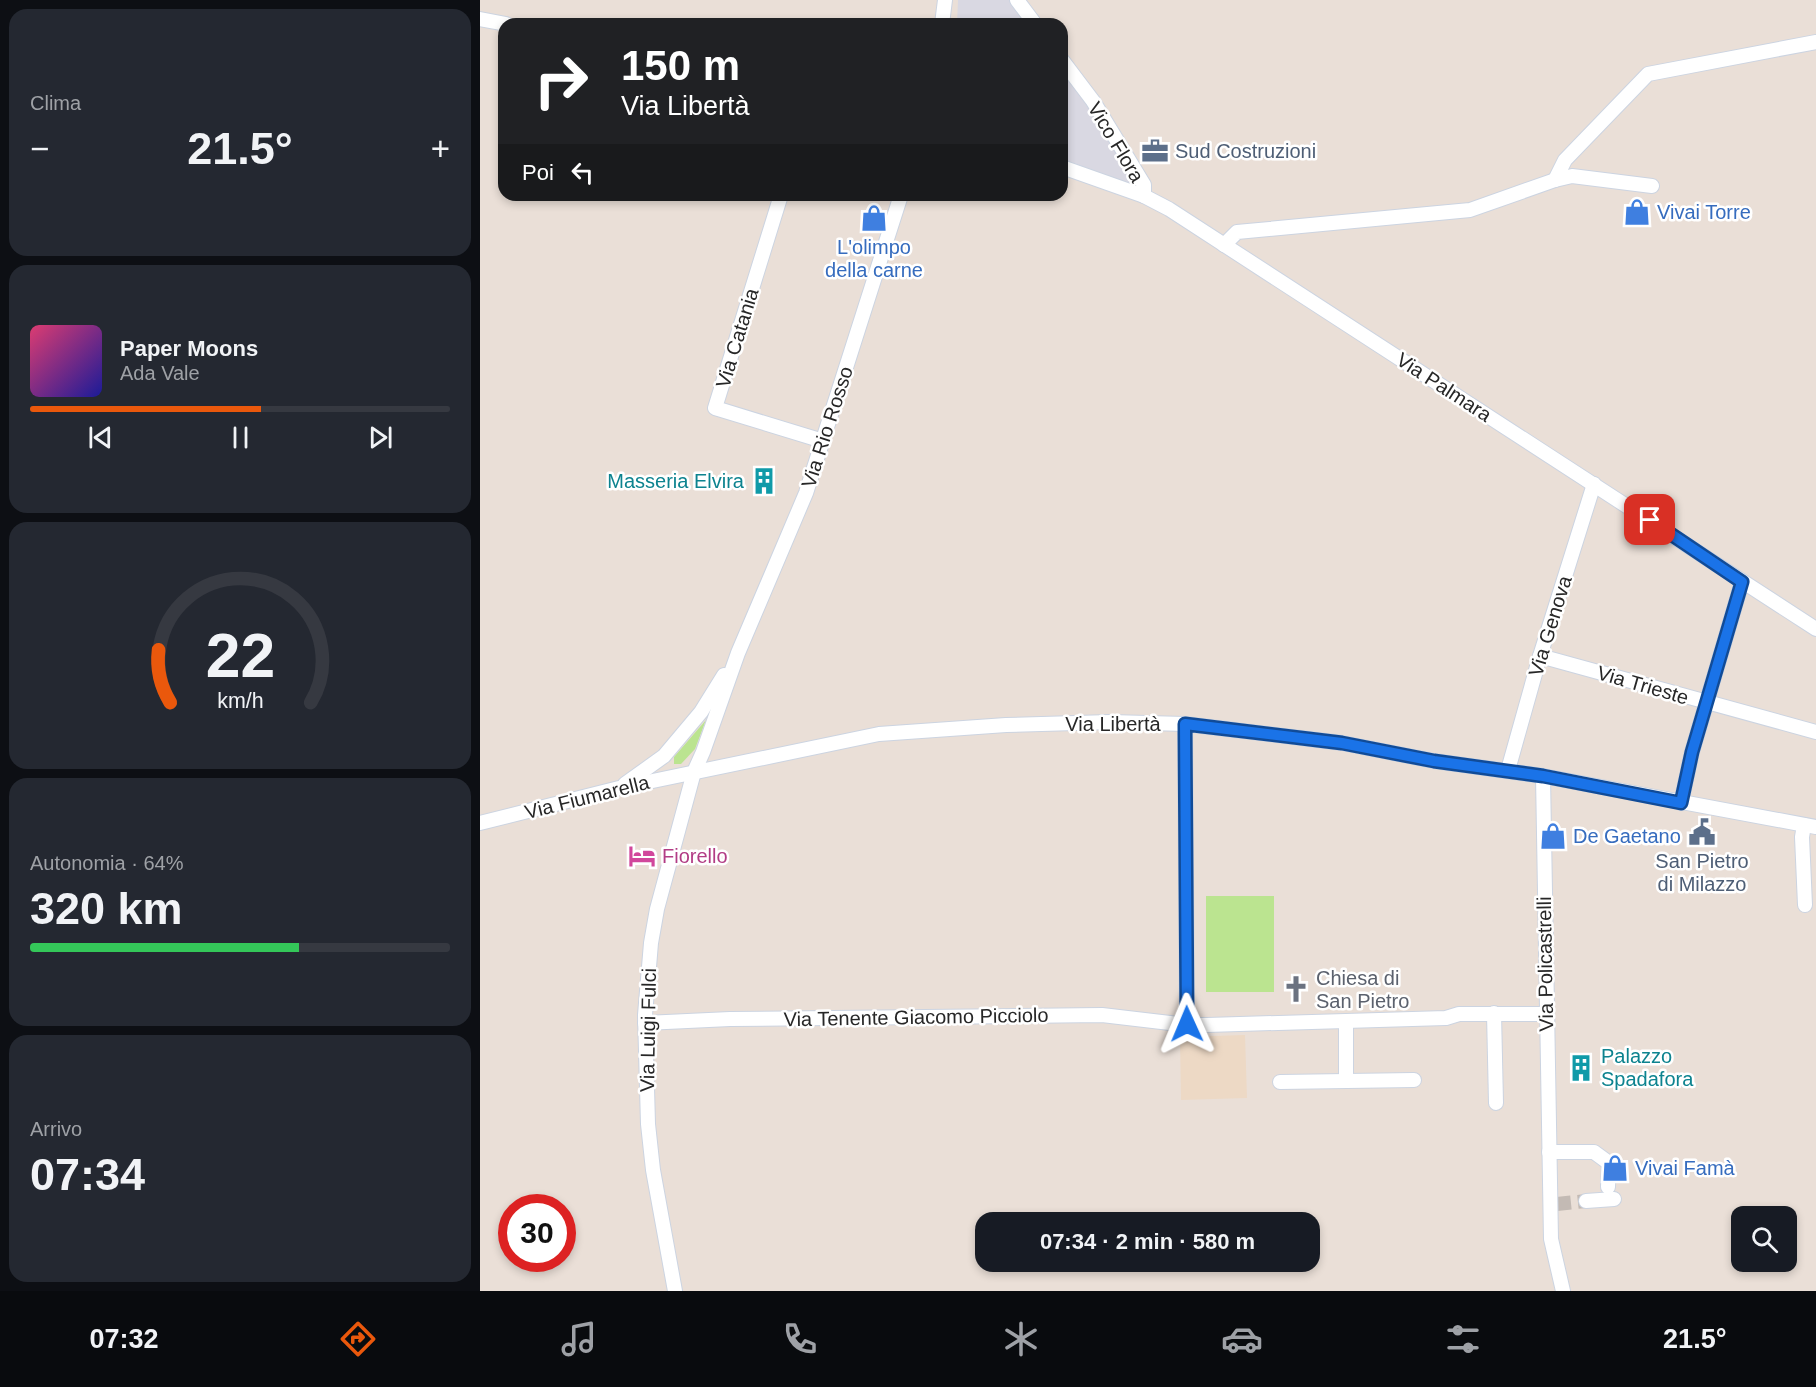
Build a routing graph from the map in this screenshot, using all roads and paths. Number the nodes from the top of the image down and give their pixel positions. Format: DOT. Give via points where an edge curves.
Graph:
graph roads {
  1 [pos="945,0"];
  2 [pos="1017,0"];
  3 [pos="943,18"];
  4 [pos="1030,18"];
  5 [pos="480,19"];
  6 [pos="498,22"];
  7 [pos="1816,42"];
  8 [pos="1068,68"];
  9 [pos="1068,169"];
  10 [pos="1555,180"];
  11 [pos="1652,186"];
  12 [pos="1144,196"];
  13 [pos="779,201"];
  14 [pos="899,201"];
  15 [pos="1224,245"];
  16 [pos="824,441"];
  17 [pos="1594,484"];
  18 [pos="1742,582"];
  19 [pos="1816,629"];
  20 [pos="738,653"];
  21 [pos="1540,656"];
  22 [pos="1706,703"];
  23 [pos="1185,724"];
  24 [pos="1816,732"];
  25 [pos="663,756"];
  26 [pos="1508,770"];
  27 [pos="694,772"];
  28 [pos="672,776"];
  29 [pos="1543,776"];
  30 [pos="619,788"];
  31 [pos="1681,803"];
  32 [pos="480,824"];
  33 [pos="1810,826"];
  34 [pos="1805,905"];
  35 [pos="1494,1013"];
  36 [pos="1546,1014"];
  37 [pos="1346,1022"];
  38 [pos="645,1023"];
  39 [pos="1187,1024"];
  40 [pos="1414,1080"];
  41 [pos="1346,1081"];
  42 [pos="1280,1082"];
  43 [pos="1496,1103"];
  44 [pos="1549,1152"];
  45 [pos="1586,1202"];
  46 [pos="675,1291"];
  47 [pos="1563,1291"];
  1 -- 3 [label="street"];
  2 -- 4 [label="street"];
  5 -- 6 [label="street"];
  7 -- 10 [label="street" via="1648,74 1565,160"];
  8 -- 12 [label="street, Vico Flora" via="1093,100 1144,185"];
  9 -- 12 [label="street, Via Palmara"];
  10 -- 11 [label="street" via="1572,176"];
  10 -- 15 [label="street" via="1470,210 1238,232"];
  12 -- 15 [label="street, Via Palmara"];
  13 -- 16 [label="street, Via Catania" via="715,408"];
  14 -- 16 [label="street, Via Rio Rosso"];
  15 -- 17 [label="street, Via Palmara"];
  16 -- 20 [label="street, Via Rio Rosso" via="786,544"];
  17 -- 18 [label="street, Via Palmara"];
  17 -- 21 [label="street, Via Genova"];
  18 -- 19 [label="street, Via Palmara"];
  18 -- 22 [label="street"];
  20 -- 25 [label="street" via="701,712"];
  20 -- 27 [label="street, Via Luigi Fulci"];
  21 -- 22 [label="street, Via Trieste"];
  21 -- 26 [label="street, Via Genova"];
  22 -- 24 [label="street, Via Trieste"];
  22 -- 31 [label="street"];
  23 -- 26 [label="street, Via Libertà" via="1342,743"];
  23 -- 27 [label="street, Via Libertà" via="1110,722 879,734"];
  23 -- 39 [label="street"];
  25 -- 28 [label="street" via="664,769"];
  25 -- 30 [label="street"];
  26 -- 29 [label="street, Via Libertà"];
  27 -- 28 [label="street, Via Fiumarella"];
  27 -- 38 [label="street, Via Luigi Fulci" via="657,909"];
  28 -- 30 [label="street, Via Fiumarella"];
  29 -- 31 [label="street, Via Libertà"];
  29 -- 36 [label="street, Via Policastrelli"];
  30 -- 32 [label="street, Via Fiumarella"];
  31 -- 33 [label="street, Via Libertà"];
  33 -- 34 [label="street" via="1802,837"];
  35 -- 36 [label="street, Via Tenente Giacomo Picciolo"];
  35 -- 37 [label="street, Via Tenente Giacomo Picciolo"];
  35 -- 43 [label="street"];
  36 -- 44 [label="street, Via Policastrelli"];
  37 -- 39 [label="street, Via Tenente Giacomo Picciolo"];
  37 -- 41 [label="street"];
  38 -- 39 [label="street, Via Tenente Giacomo Picciolo" via="1102,1015"];
  38 -- 46 [label="street, Via Luigi Fulci" via="653,1170"];
  40 -- 41 [label="street"];
  41 -- 42 [label="street"];
  44 -- 45 [label="street" via="1594,1152 1609,1162 1611,1193"];
  44 -- 47 [label="street, Via Policastrelli" via="1551,1239"];
}
